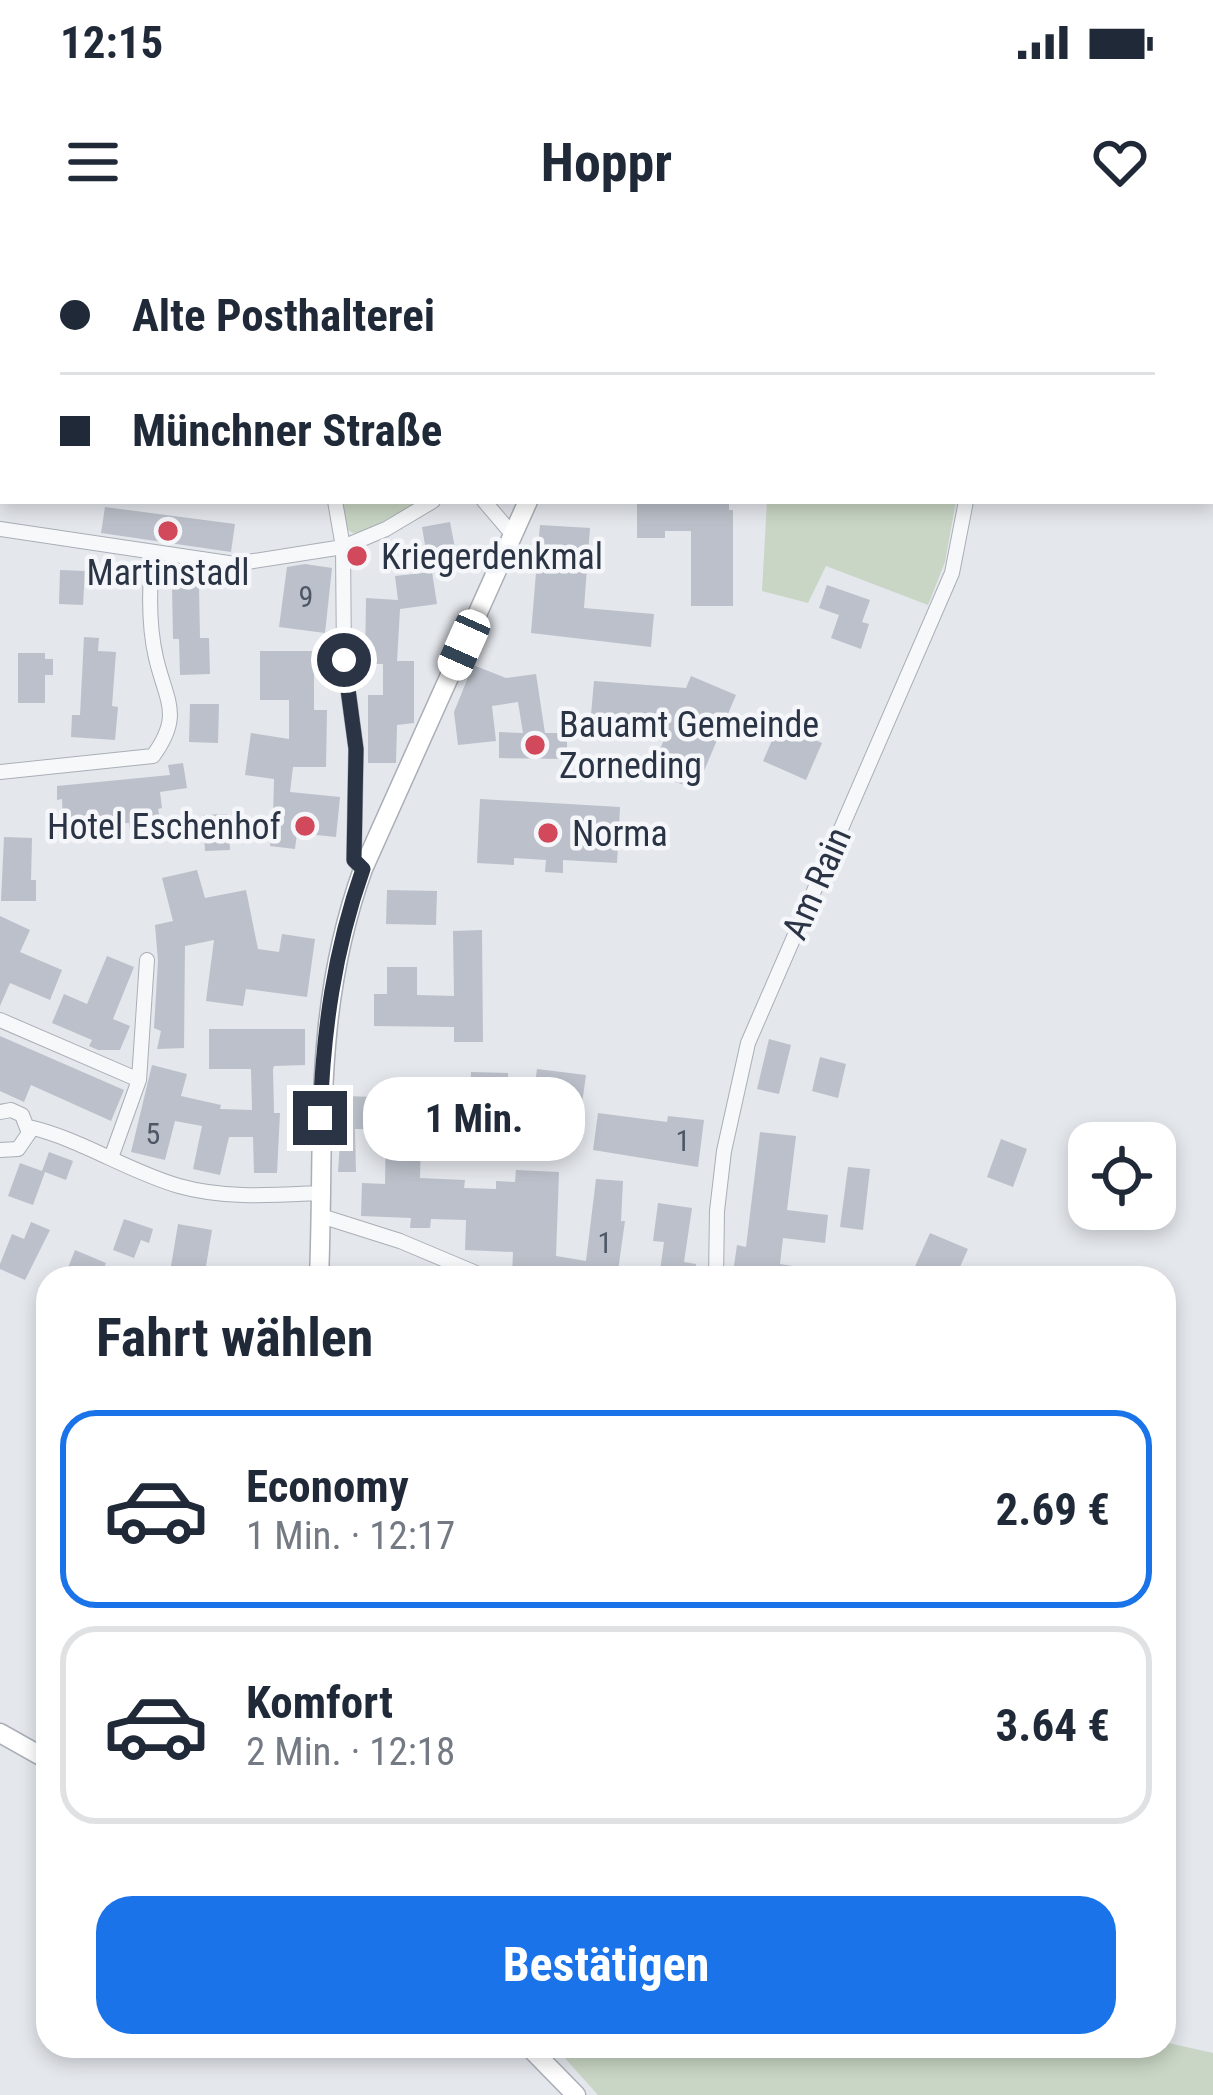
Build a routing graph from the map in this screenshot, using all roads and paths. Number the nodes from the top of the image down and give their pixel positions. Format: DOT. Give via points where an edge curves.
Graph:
graph roads {
  1 [pos="336,504"];
  2 [pos="428,504"];
  3 [pos="487,504"];
  4 [pos="527,504"];
  5 [pos="965,504"];
  6 [pos="0,529"];
  7 [pos="513,535"];
  8 [pos="343,548"];
  9 [pos="153,553"];
  10 [pos="0,772"];
  11 [pos="363,869"];
  12 [pos="147,960"];
  13 [pos="0,1020"];
  14 [pos="139,1080"];
  15 [pos="0,1112"];
  16 [pos="28,1127"];
  17 [pos="0,1150"];
  18 [pos="111,1157"];
  19 [pos="321,1193"];
  20 [pos="321,1216"];
  21 [pos="319,1266"];
  22 [pos="459,1266"];
  23 [pos="716,1266"];
  24 [pos="0,1733"];
  25 [pos="36,1753"];
  26 [pos="540,2058"];
  27 [pos="576,2095"];
  1 -- 8 [label="street"];
  2 -- 8 [label="street"];
  3 -- 7 [label="street"];
  4 -- 7 [label="street"];
  5 -- 23 [label="street, Am Rain" via="952,573 748,1043 724,1151"];
  6 -- 9 [label="street"];
  7 -- 11 [label="street"];
  8 -- 9 [label="street" via="235,564"];
  8 -- 11 [label="street" via="354,860"];
  9 -- 10 [label="street" via="148,590 156,659 171,699 169,734 153,756"];
  11 -- 19 [label="street" via="327,1010"];
  12 -- 14 [label="street"];
  13 -- 14 [label="street"];
  14 -- 18 [label="street"];
  15 -- 16 [label="street" via="17,1112"];
  16 -- 17 [label="street" via="24,1145"];
  16 -- 18 [label="street"];
  18 -- 19 [label="street" via="199,1190"];
  19 -- 20 [label="street"];
  20 -- 21 [label="street"];
  20 -- 22 [label="street"];
  24 -- 25 [label="street"];
  26 -- 27 [label="street"];
}
